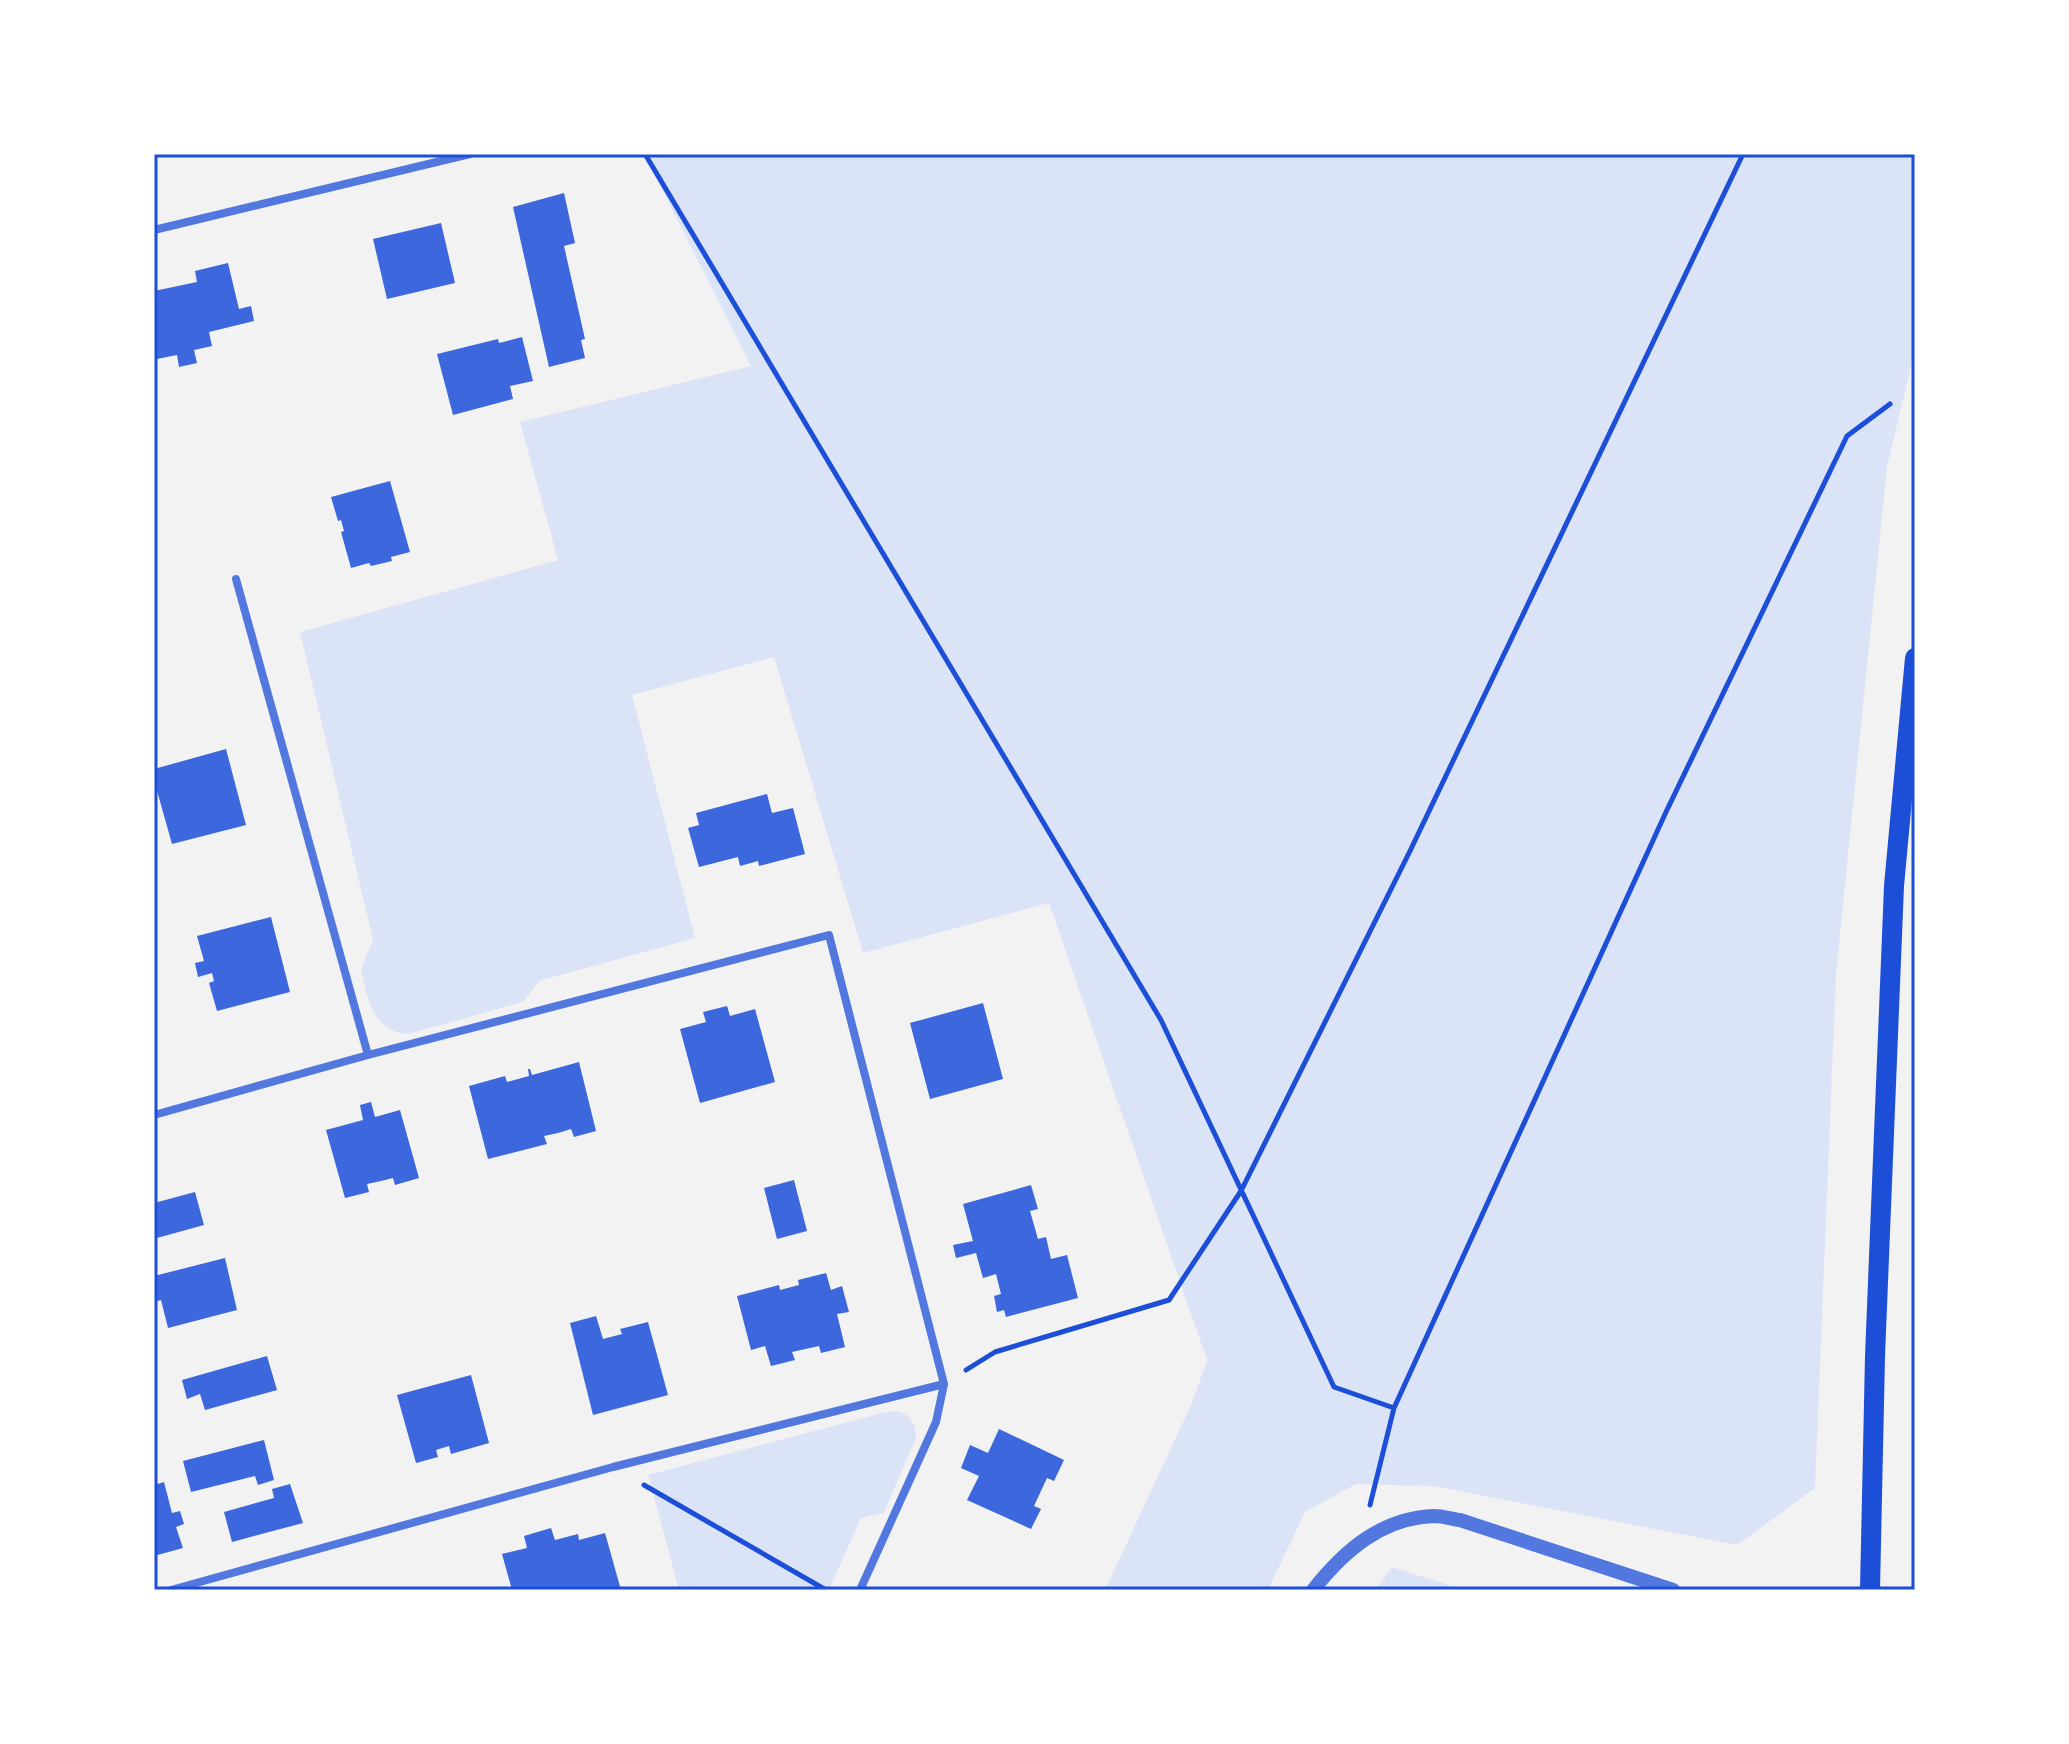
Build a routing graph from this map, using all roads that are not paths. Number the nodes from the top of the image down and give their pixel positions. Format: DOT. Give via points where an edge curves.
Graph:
graph roads {
  1 [pos="470,154"];
  2 [pos="154,230"];
  3 [pos="236,579"];
  4 [pos="1915,658"];
  5 [pos="368,1055"];
  6 [pos="154,1115"];
  7 [pos="944,1384"];
  8 [pos="171,1590"];
  9 [pos="860,1590"];
  10 [pos="1313,1590"];
  11 [pos="1673,1590"];
  12 [pos="1870,1590"];
  1 -- 2 [label="street"];
  3 -- 5 [label="street"];
  4 -- 12 [label="main road" via="1894,886"];
  5 -- 6 [label="street"];
  5 -- 7 [label="street" via="829,935"];
  7 -- 8 [label="street" via="613,1467"];
  7 -- 9 [label="street" via="936,1422"];
  10 -- 11 [label="street" via="1333,1564 1362,1541 1390,1525 1436,1516"];
}
